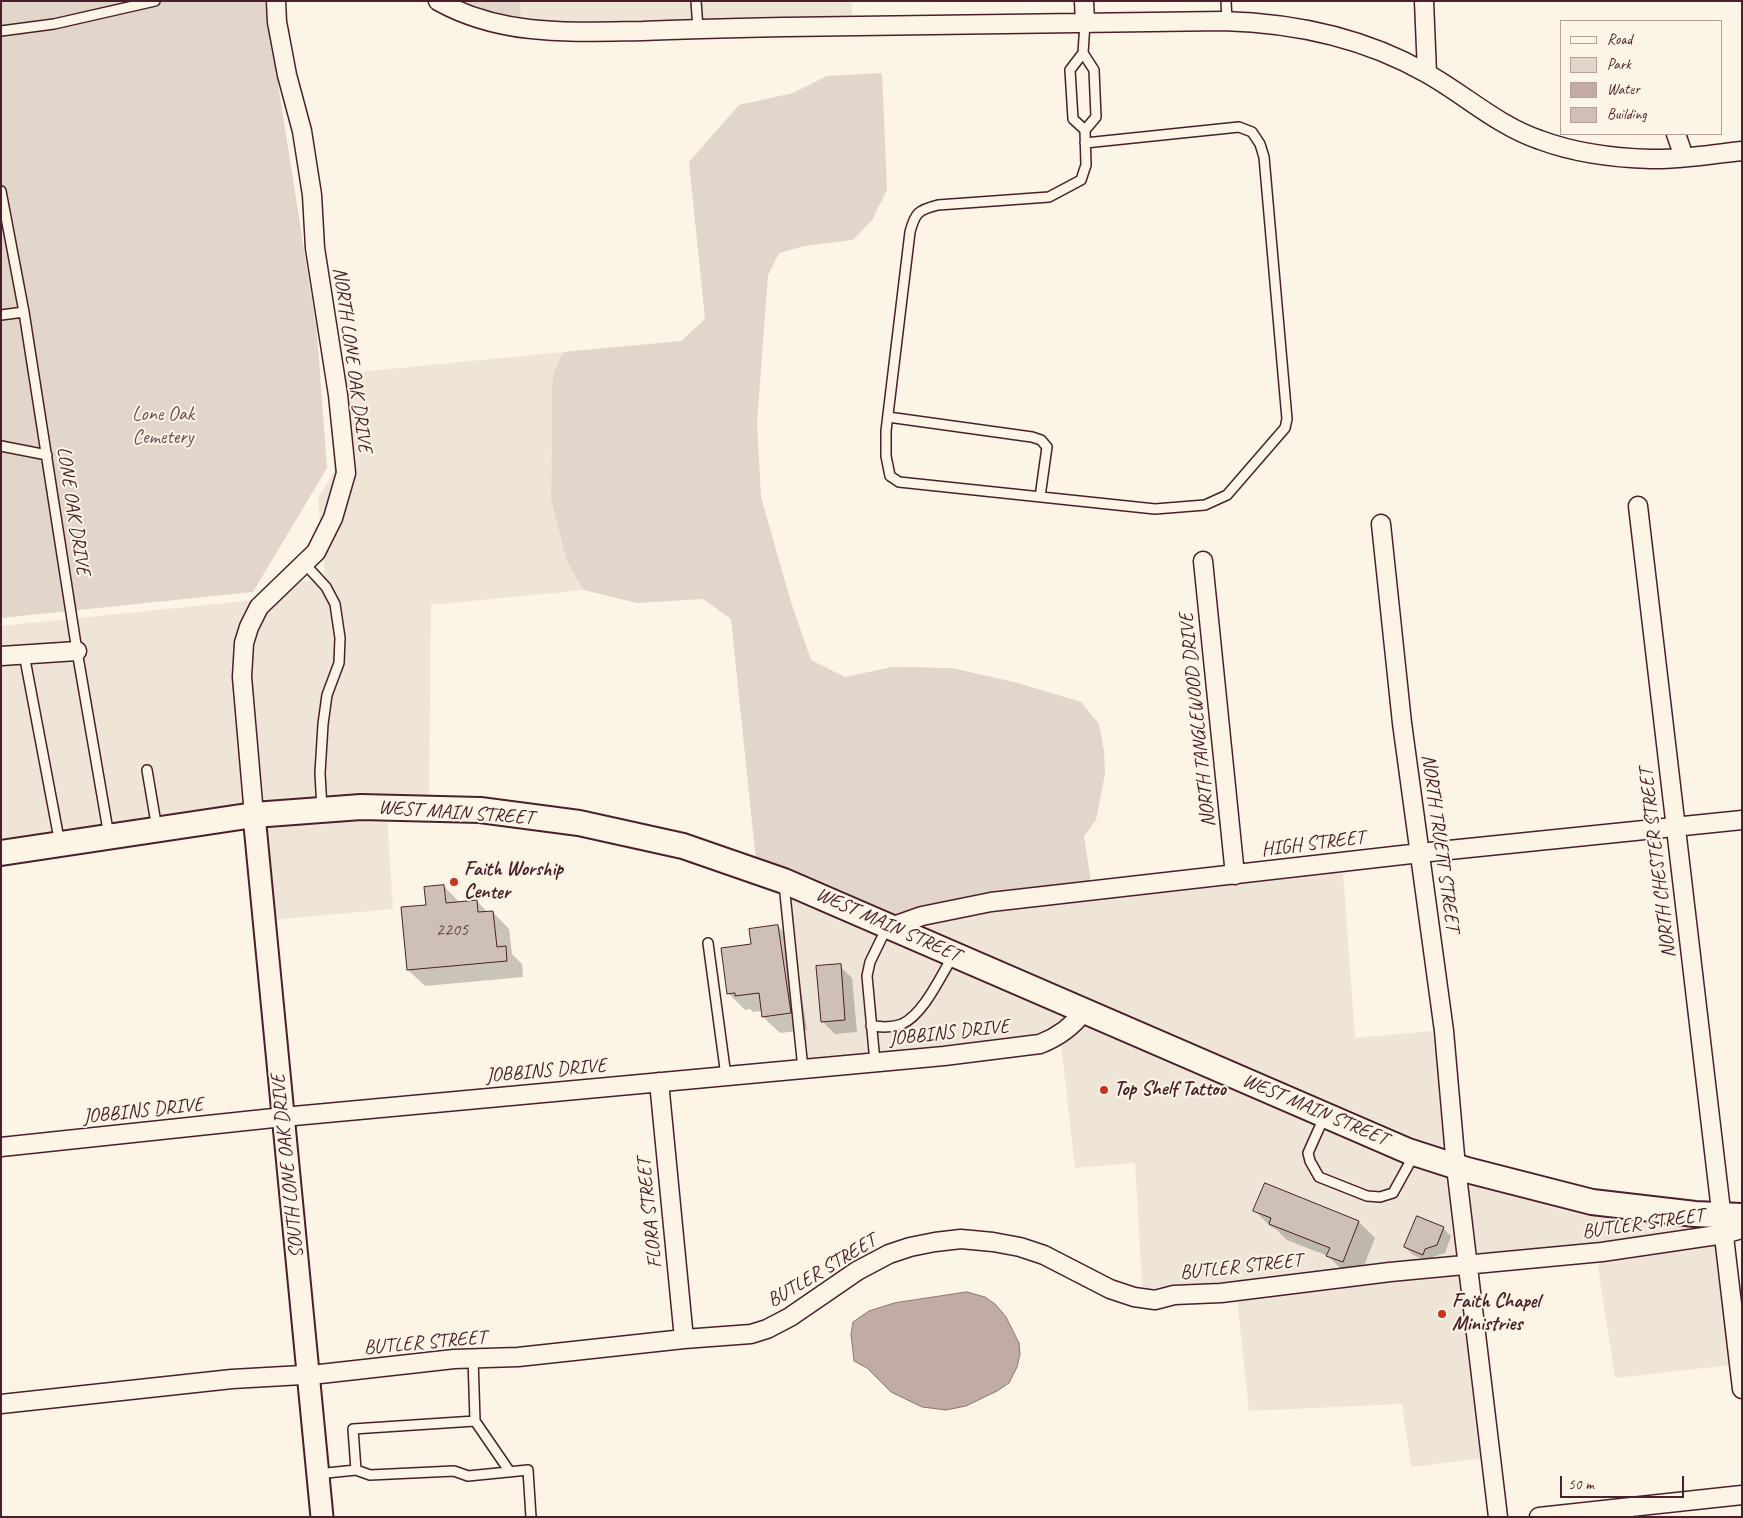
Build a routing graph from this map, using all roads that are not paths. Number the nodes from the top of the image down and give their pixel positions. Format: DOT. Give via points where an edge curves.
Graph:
graph roads {
  1 [pos="155,1"];
  2 [pos="276,1"];
  3 [pos="438,1"];
  4 [pos="696,1"];
  5 [pos="1084,1"];
  6 [pos="1226,1"];
  7 [pos="1424,1"];
  8 [pos="1227,21"];
  9 [pos="1085,23"];
  10 [pos="698,29"];
  11 [pos="1,31"];
  12 [pos="1082,53"];
  13 [pos="1427,73"];
  14 [pos="1084,130"];
  15 [pos="1676,135"];
  16 [pos="1085,142"];
  17 [pos="1742,151"];
  18 [pos="1684,157"];
  19 [pos="1,191"];
  20 [pos="24,312"];
  21 [pos="1,315"];
  22 [pos="888,417"];
  23 [pos="1,446"];
  24 [pos="47,455"];
  25 [pos="1040,497"];
  26 [pos="1638,506"];
  27 [pos="1381,524"];
  28 [pos="1202,560"];
  29 [pos="304,563"];
  30 [pos="77,651"];
  31 [pos="24,654"];
  32 [pos="1,656"];
  33 [pos="148,770"];
  34 [pos="322,810"];
  35 [pos="254,815"];
  36 [pos="1742,820"];
  37 [pos="1676,826"];
  38 [pos="157,829"];
  39 [pos="109,836"];
  40 [pos="60,844"];
  41 [pos="1,853"];
  42 [pos="1420,853"];
  43 [pos="1235,874"];
  44 [pos="784,881"];
  45 [pos="890,926"];
  46 [pos="708,943"];
  47 [pos="954,954"];
  48 [pos="1084,1011"];
  49 [pos="871,1026"];
  50 [pos="875,1062"];
  51 [pos="803,1069"];
  52 [pos="726,1076"];
  53 [pos="659,1082"];
  54 [pos="1325,1115"];
  55 [pos="283,1117"];
  56 [pos="1,1147"];
  57 [pos="1415,1153"];
  58 [pos="1456,1166"];
  59 [pos="1729,1222"];
  60 [pos="1742,1229"];
  61 [pos="1469,1265"];
  62 [pos="684,1339"];
  63 [pos="473,1358"];
  64 [pos="308,1375"];
  65 [pos="1742,1389"];
  66 [pos="1,1404"];
  67 [pos="475,1421"];
  68 [pos="356,1470"];
  69 [pos="510,1472"];
  70 [pos="318,1474"];
  71 [pos="1742,1495"];
  72 [pos="322,1517"];
  73 [pos="531,1517"];
  74 [pos="1498,1517"];
  75 [pos="1539,1517"];
  1 -- 11 [label="lane" via="54,24"];
  2 -- 29 [label="street, NORTH LONE OAK DRIVE" via="277,22 302,131 312,196 315,248 338,395 346,473 333,518 316,552"];
  3 -- 10 [label="street" via="477,19 537,31"];
  4 -- 10 [label="lane"];
  5 -- 9 [label="street"];
  6 -- 8 [label="lane"];
  7 -- 13 [label="street"];
  8 -- 9 [label="street"];
  8 -- 13 [label="street" via="1305,28 1336,36 1365,45"];
  9 -- 10 [label="street"];
  9 -- 12 [label="lane"];
  12 -- 14 [label="lane" via="1070,70 1073,119"];
  12 -- 14 [label="lane" via="1094,70 1096,118"];
  13 -- 18 [label="street" via="1507,125 1538,140 1613,156"];
  14 -- 16 [label="lane"];
  15 -- 18 [label="street"];
  16 -- 22 [label="lane" via="1086,165 1081,180 1049,197 938,205 925,208 914,216"];
  16 -- 25 [label="lane" via="1239,127 1252,132 1264,157 1287,419 1285,428 1227,495 1205,505 1155,509"];
  17 -- 18 [label="street"];
  19 -- 20 [label="lane, LONE OAK DRIVE"];
  20 -- 21 [label="lane"];
  20 -- 24 [label="lane, LONE OAK DRIVE"];
  22 -- 25 [label="lane" via="886,456 890,476 899,482"];
  22 -- 25 [label="lane" via="1042,440 1048,447"];
  23 -- 24 [label="lane"];
  24 -- 30 [label="lane, LONE OAK DRIVE"];
  26 -- 37 [label="street, NORTH CHESTER STREET"];
  27 -- 42 [label="street, NORTH TRUETT STREET" via="1402,723"];
  28 -- 43 [label="street, NORTH TANGLEWOOD DRIVE"];
  29 -- 34 [label="lane" via="326,587 335,604 340,638 339,663 327,695 323,724"];
  29 -- 35 [label="street, NORTH LONE OAK DRIVE" via="259,607 244,643 242,677"];
  30 -- 31 [label="street"];
  30 -- 39 [label="lane, LONE OAK DRIVE"];
  31 -- 32 [label="street"];
  31 -- 40 [label="lane"];
  33 -- 38 [label="lane"];
  34 -- 35 [label="main road, WEST MAIN STREET"];
  34 -- 44 [label="main road, WEST MAIN STREET" via="361,807 480,810 579,823 683,846"];
  35 -- 38 [label="main road, WEST MAIN STREET"];
  35 -- 55 [label="street, SOUTH LONE OAK DRIVE"];
  36 -- 37 [label="street, HIGH STREET"];
  37 -- 42 [label="street, HIGH STREET"];
  37 -- 59 [label="street, NORTH CHESTER STREET" via="1697,1012"];
  38 -- 39 [label="main road, WEST MAIN STREET"];
  39 -- 40 [label="main road, WEST MAIN STREET"];
  40 -- 41 [label="main road, WEST MAIN STREET"];
  42 -- 43 [label="street, HIGH STREET"];
  42 -- 58 [label="street, NORTH TRUETT STREET" via="1444,1031"];
  43 -- 45 [label="street, HIGH STREET" via="991,902"];
  44 -- 45 [label="main road, WEST MAIN STREET"];
  44 -- 51 [label="lane"];
  45 -- 47 [label="main road, WEST MAIN STREET"];
  45 -- 49 [label="lane" via="870,962 867,976"];
  46 -- 52 [label="lane"];
  47 -- 48 [label="main road, WEST MAIN STREET"];
  47 -- 49 [label="lane" via="913,1016 902,1024"];
  48 -- 50 [label="street, JOBBINS DRIVE" via="1075,1023 1040,1044"];
  48 -- 54 [label="main road, WEST MAIN STREET"];
  49 -- 50 [label="lane"];
  50 -- 51 [label="street, JOBBINS DRIVE"];
  51 -- 52 [label="street, JOBBINS DRIVE"];
  52 -- 53 [label="street, JOBBINS DRIVE"];
  53 -- 55 [label="street, JOBBINS DRIVE"];
  53 -- 62 [label="street, FLORA STREET"];
  54 -- 57 [label="main road, WEST MAIN STREET"];
  54 -- 57 [label="lane" via="1308,1154 1320,1177 1367,1196 1380,1197 1393,1193"];
  55 -- 56 [label="street, JOBBINS DRIVE"];
  55 -- 64 [label="street, SOUTH LONE OAK DRIVE"];
  57 -- 58 [label="main road, WEST MAIN STREET"];
  58 -- 59 [label="main road, WEST MAIN STREET" via="1592,1202 1695,1214"];
  58 -- 61 [label="street, NORTH TRUETT STREET"];
  59 -- 60 [label="street, BUTLER STREET"];
  59 -- 61 [label="street, BUTLER STREET" via="1602,1252"];
  59 -- 65 [label="street, NORTH CHESTER STREET"];
  61 -- 62 [label="street, BUTLER STREET" via="1221,1293 1174,1295 1155,1300 1110,1289 1044,1255 1020,1247 961,1240 935,1242 881,1258 767,1329 751,1334"];
  61 -- 74 [label="street, NORTH TRUETT STREET"];
  62 -- 63 [label="street, BUTLER STREET"];
  63 -- 64 [label="street, BUTLER STREET"];
  63 -- 67 [label="lane"];
  64 -- 66 [label="street, BUTLER STREET"];
  64 -- 70 [label="street, SOUTH LONE OAK DRIVE"];
  67 -- 68 [label="lane" via="353,1429"];
  67 -- 69 [label="lane"];
  68 -- 69 [label="lane" via="370,1475 454,1471 468,1476"];
  68 -- 70 [label="lane"];
  69 -- 73 [label="lane" via="528,1470"];
  70 -- 72 [label="street, SOUTH LONE OAK DRIVE"];
  71 -- 75 [label="street"];
}
